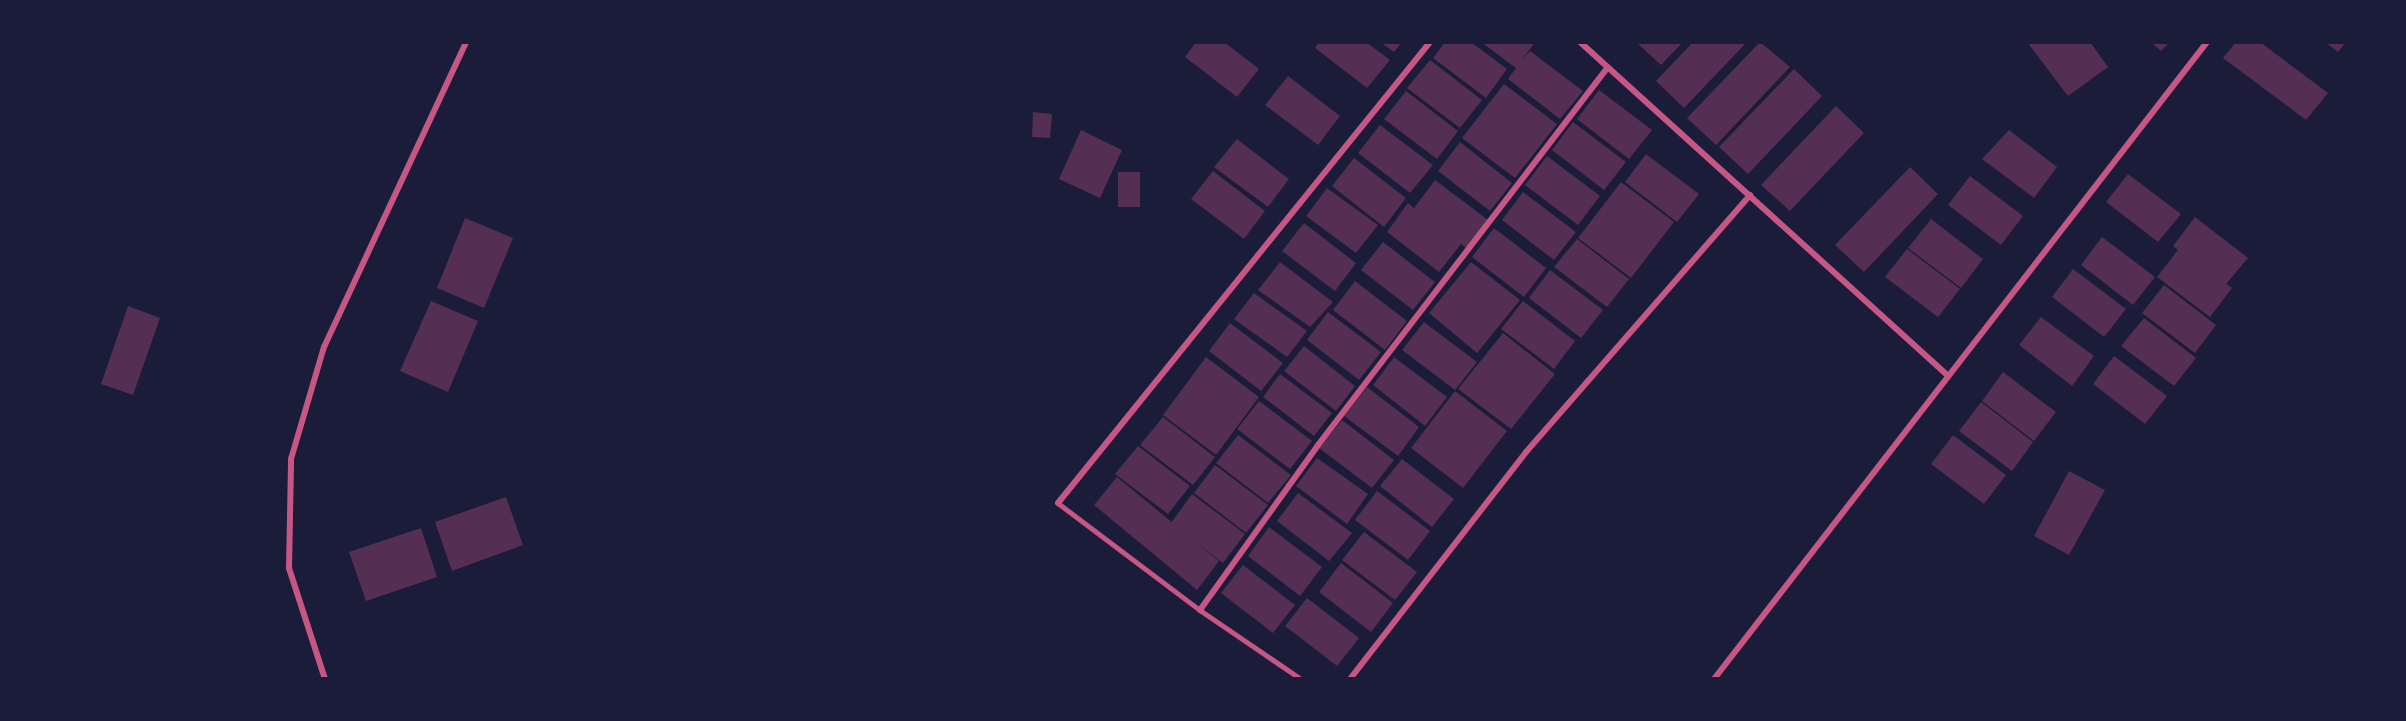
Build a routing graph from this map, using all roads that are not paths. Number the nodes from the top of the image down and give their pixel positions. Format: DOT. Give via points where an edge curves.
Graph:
graph roads {
  1 [pos="466,42"];
  2 [pos="1430,42"];
  3 [pos="1580,42"];
  4 [pos="2207,42"];
  5 [pos="1607,69"];
  6 [pos="1750,195"];
  7 [pos="1947,375"];
  8 [pos="1058,503"];
  9 [pos="1200,610"];
  10 [pos="325,679"];
  11 [pos="1301,679"];
  12 [pos="1350,679"];
  13 [pos="1714,679"];
  1 -- 10 [label="street" via="324,347 291,459 289,568"];
  2 -- 8 [label="street"];
  3 -- 5 [label="street"];
  4 -- 7 [label="street"];
  5 -- 6 [label="street"];
  5 -- 9 [label="street" via="1318,445"];
  6 -- 7 [label="street"];
  6 -- 12 [label="street" via="1526,452"];
  7 -- 13 [label="street"];
  8 -- 9 [label="lane"];
  9 -- 11 [label="lane"];
}
